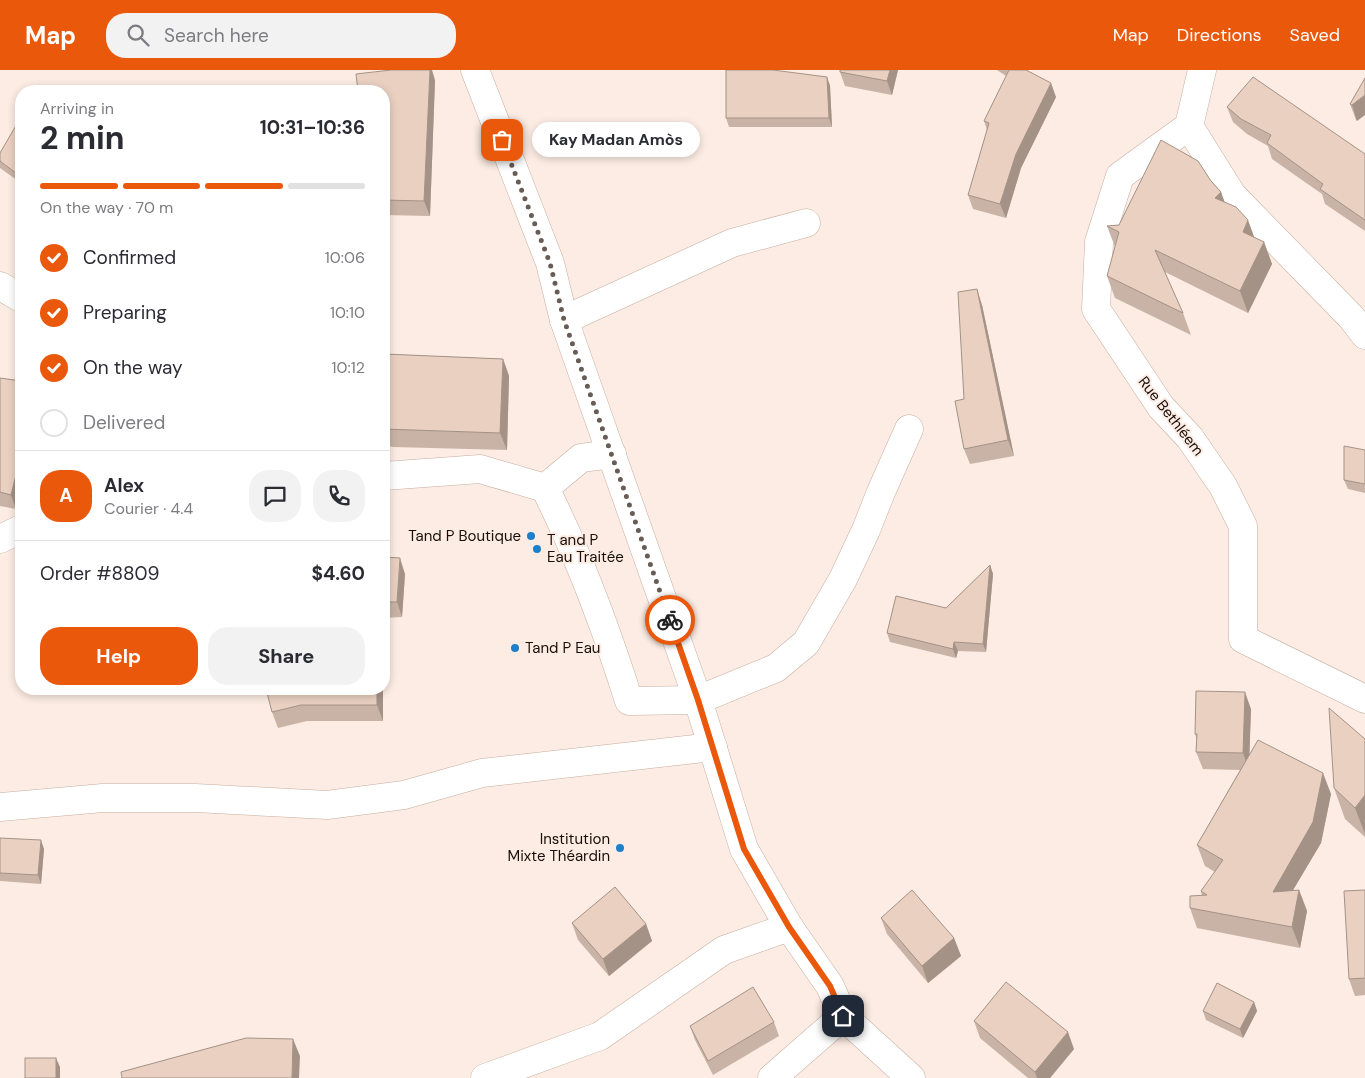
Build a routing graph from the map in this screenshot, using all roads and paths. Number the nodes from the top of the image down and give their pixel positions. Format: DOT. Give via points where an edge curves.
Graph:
graph roads {
  1 [pos="475,70"];
  2 [pos="1202,70"];
  3 [pos="1190,126"];
  4 [pos="806,223"];
  5 [pos="0,286"];
  6 [pos="15,295"];
  7 [pos="564,320"];
  8 [pos="1361,320"];
  9 [pos="909,429"];
  10 [pos="612,454"];
  11 [pos="390,476"];
  12 [pos="545,488"];
  13 [pos="15,532"];
  14 [pos="0,539"];
  15 [pos="1365,698"];
  16 [pos="698,700"];
  17 [pos="713,747"];
  18 [pos="0,807"];
  19 [pos="789,927"];
  20 [pos="843,1016"];
  21 [pos="485,1078"];
  22 [pos="772,1078"];
  23 [pos="911,1078"];
  1 -- 7 [label="street" via="550,263"];
  2 -- 3 [label="street"];
  3 -- 8 [label="street" via="1232,194"];
  3 -- 15 [label="street, Rue Bethléem" via="1120,176 1099,242 1096,309 1161,407 1190,438 1223,486 1243,526 1243,639"];
  4 -- 7 [label="street" via="732,243"];
  5 -- 6 [label="street"];
  7 -- 10 [label="street"];
  9 -- 16 [label="street" via="843,579 806,643 776,668"];
  10 -- 12 [label="street" via="581,458"];
  10 -- 16 [label="street"];
  11 -- 12 [label="street" via="480,469"];
  12 -- 16 [label="street" via="566,530 599,613 629,701"];
  13 -- 14 [label="street"];
  16 -- 17 [label="street"];
  17 -- 18 [label="street" via="482,773 404,795 327,805 195,798 103,798"];
  17 -- 19 [label="street" via="744,849"];
  19 -- 20 [label="street" via="830,986"];
  19 -- 21 [label="street" via="724,950 600,1036"];
  20 -- 22 [label="street"];
  20 -- 23 [label="street"];
}
